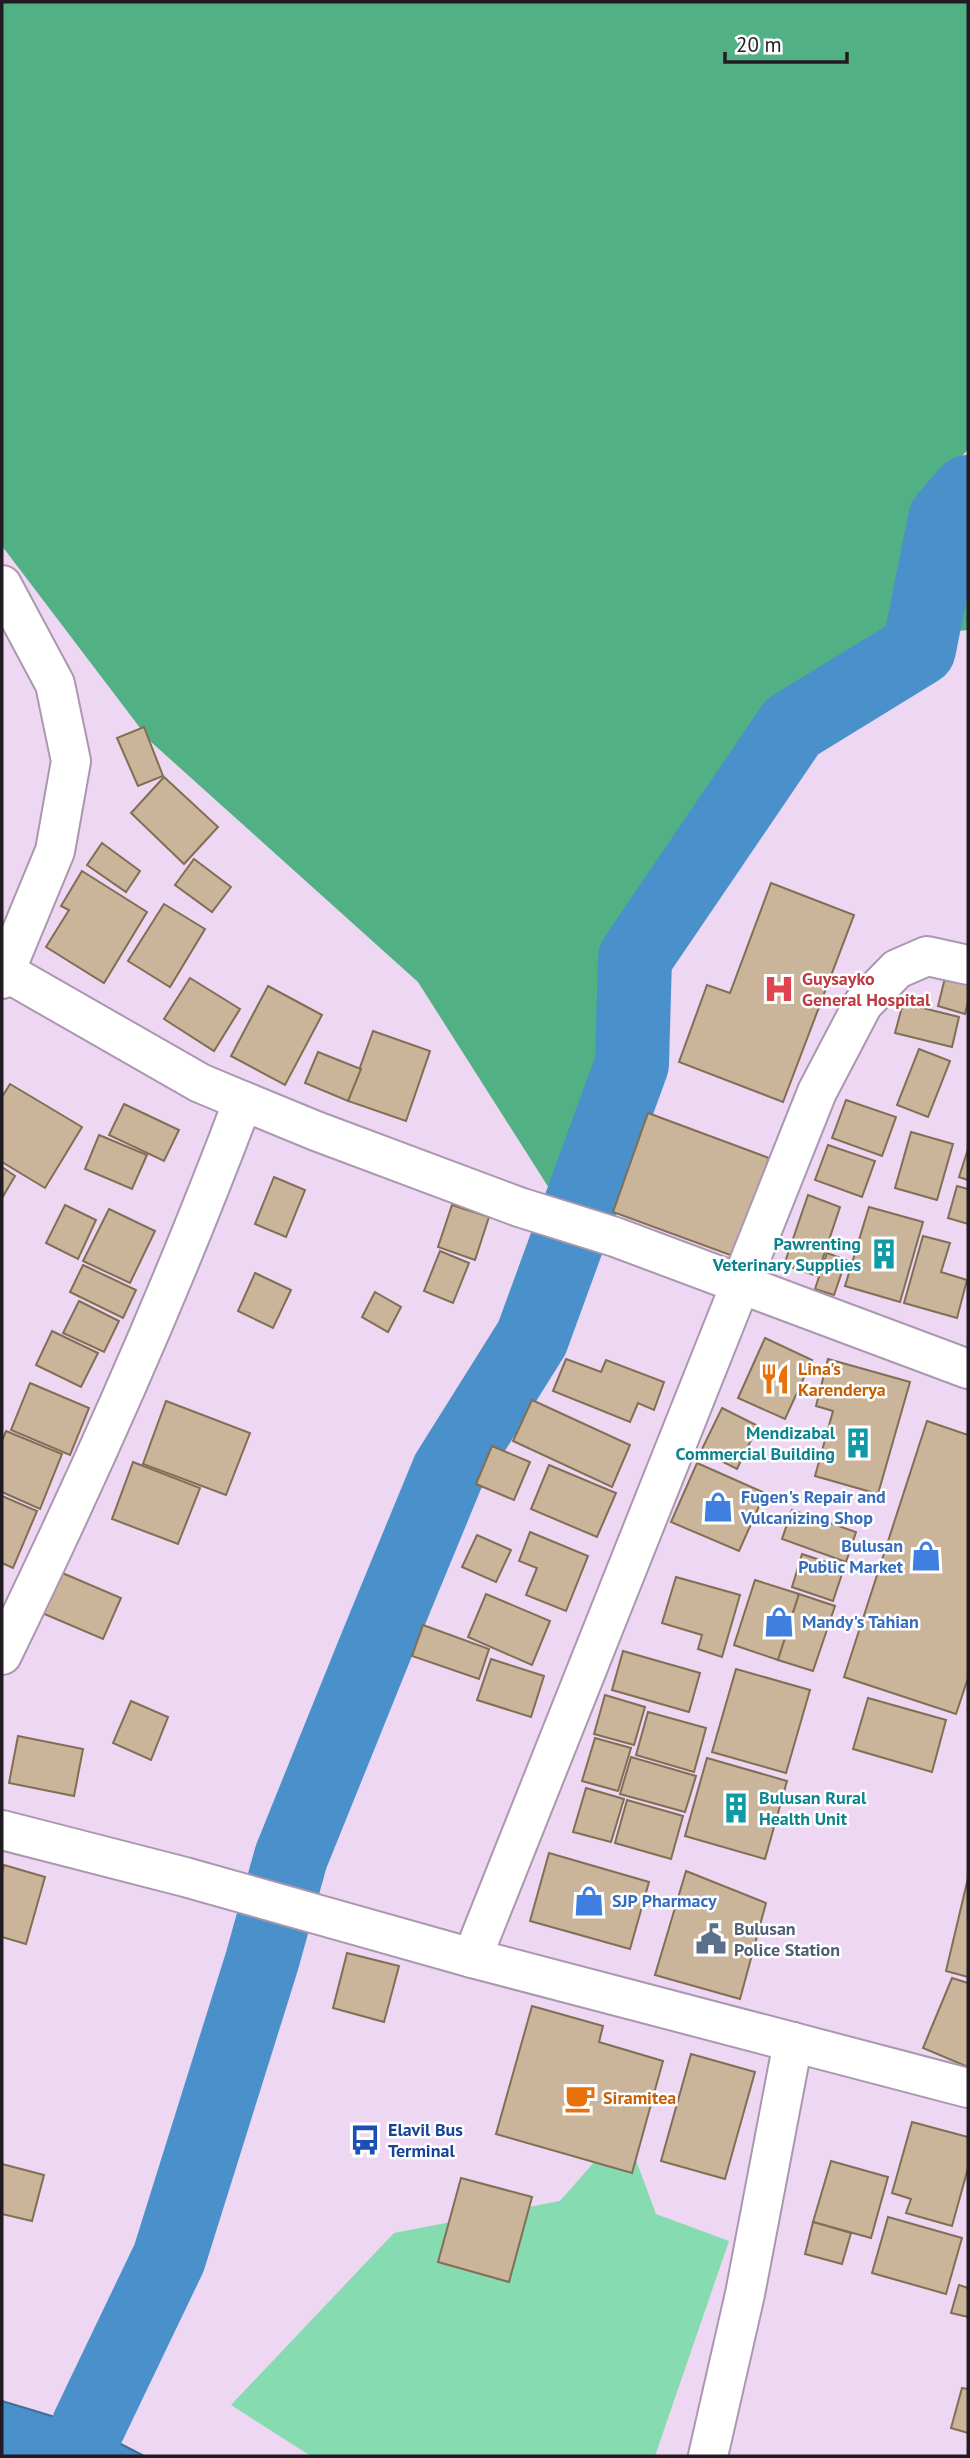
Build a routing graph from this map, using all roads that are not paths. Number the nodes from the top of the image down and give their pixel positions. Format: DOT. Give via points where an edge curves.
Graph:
graph roads {
  1 [pos="2,585"];
  2 [pos="968,965"];
  3 [pos="4,976"];
  4 [pos="243,1101"];
  5 [pos="740,1285"];
  6 [pos="968,1369"];
  7 [pos="2,1655"];
  8 [pos="2,1830"];
  9 [pos="472,1958"];
  10 [pos="793,2042"];
  11 [pos="968,2088"];
  12 [pos="708,2456"];
  1 -- 3 [label="street" via="55,684 71,761 55,851"];
  2 -- 5 [label="street" via="926,956 897,969 863,1004 817,1093"];
  3 -- 4 [label="street" via="200,1083"];
  4 -- 5 [label="street" via="519,1207 615,1237"];
  4 -- 7 [label="street" via="144,1350"];
  5 -- 6 [label="street"];
  5 -- 9 [label="street"];
  8 -- 9 [label="street"];
  9 -- 10 [label="street"];
  10 -- 11 [label="street"];
  10 -- 12 [label="street" via="745,2294"];
}
